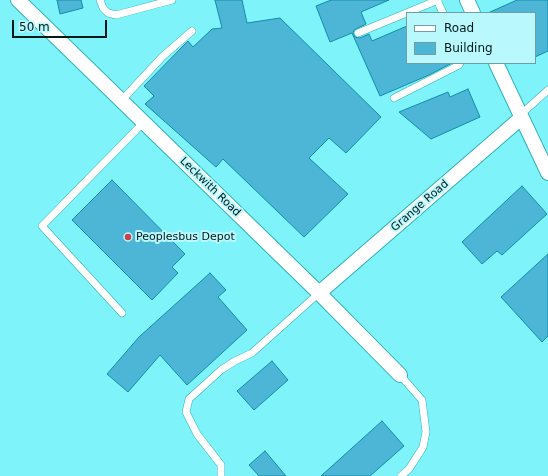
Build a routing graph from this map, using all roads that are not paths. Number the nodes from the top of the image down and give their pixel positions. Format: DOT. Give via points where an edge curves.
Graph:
graph roads {
  1 [pos="18,0"];
  2 [pos="100,0"];
  3 [pos="172,0"];
  4 [pos="437,0"];
  5 [pos="467,0"];
  6 [pos="408,12"];
  7 [pos="443,12"];
  8 [pos="473,12"];
  9 [pos="406,13"];
  10 [pos="192,31"];
  11 [pos="358,33"];
  12 [pos="460,64"];
  13 [pos="496,64"];
  14 [pos="548,90"];
  15 [pos="394,98"];
  16 [pos="122,100"];
  17 [pos="520,117"];
  18 [pos="144,122"];
  19 [pos="548,173"];
  20 [pos="319,293"];
  21 [pos="122,313"];
  22 [pos="400,375"];
  23 [pos="221,476"];
  24 [pos="400,476"];
  1 -- 16 [label="street, Leckwith Road"];
  2 -- 3 [label="lane" via="108,14 116,15"];
  4 -- 6 [label="lane"];
  4 -- 7 [label="lane"];
  5 -- 8 [label="street"];
  9 -- 11 [label="lane"];
  10 -- 16 [label="lane" via="163,56"];
  12 -- 15 [label="lane"];
  13 -- 17 [label="street"];
  14 -- 17 [label="lane"];
  16 -- 18 [label="street, Leckwith Road"];
  17 -- 19 [label="street"];
  17 -- 20 [label="street, Grange Road"];
  18 -- 20 [label="street, Leckwith Road"];
  18 -- 21 [label="lane" via="42,226"];
  20 -- 22 [label="street, Leckwith Road"];
  20 -- 23 [label="lane" via="252,353 221,370 189,399 186,412 197,434 221,465"];
  22 -- 24 [label="lane" via="422,400 426,432 423,447 409,469"];
}
